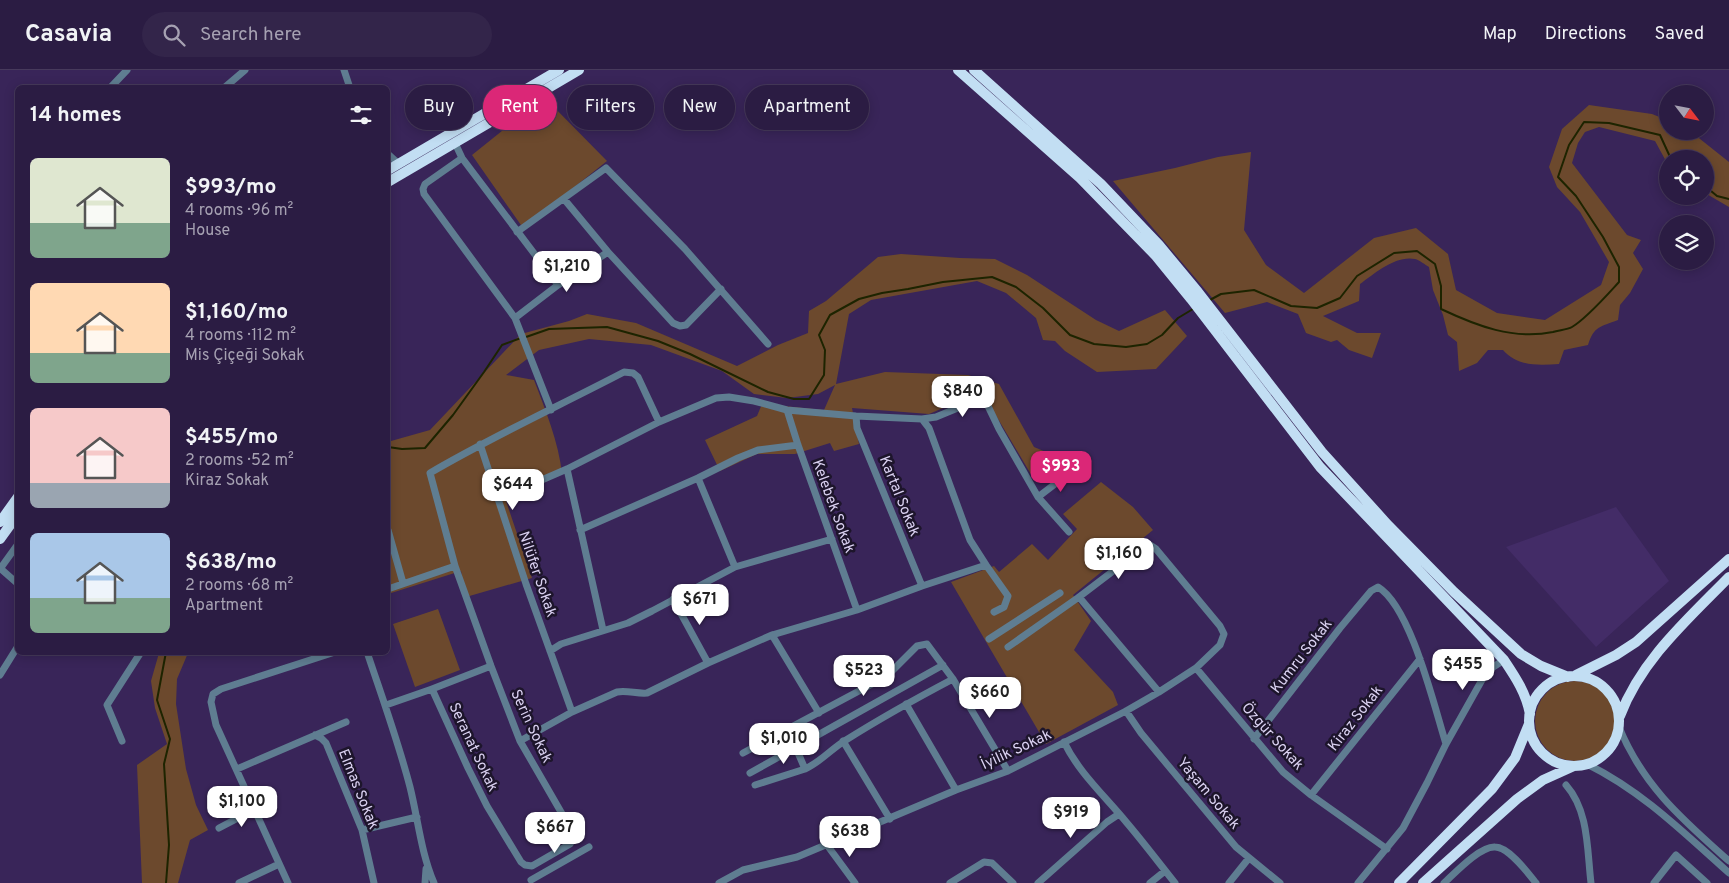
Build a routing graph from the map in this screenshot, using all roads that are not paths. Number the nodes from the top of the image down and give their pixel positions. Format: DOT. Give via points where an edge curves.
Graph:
graph roads {
  1 [pos="128,70"];
  2 [pos="245,70"];
  3 [pos="344,70"];
  4 [pos="559,70"];
  5 [pos="579,70"];
  6 [pos="958,70"];
  7 [pos="974,70"];
  8 [pos="113,85"];
  9 [pos="228,85"];
  10 [pos="349,85"];
  11 [pos="455,143"];
  12 [pos="462,158"];
  13 [pos="393,167"];
  14 [pos="390,181"];
  15 [pos="564,199"];
  16 [pos="517,232"];
  17 [pos="608,252"];
  18 [pos="558,285"];
  19 [pos="721,289"];
  20 [pos="1195,295"];
  21 [pos="1210,314"];
  22 [pos="517,320"];
  23 [pos="768,344"];
  24 [pos="551,410"];
  25 [pos="787,410"];
  26 [pos="856,416"];
  27 [pos="922,419"];
  28 [pos="659,422"];
  29 [pos="480,444"];
  30 [pos="798,445"];
  31 [pos="567,469"];
  32 [pos="1072,471"];
  33 [pos="698,478"];
  34 [pos="1038,497"];
  35 [pos="498,499"];
  36 [pos="15,501"];
  37 [pos="15,518"];
  38 [pos="0,522"];
  39 [pos="580,530"];
  40 [pos="1069,532"];
  41 [pos="390,537"];
  42 [pos="832,538"];
  43 [pos="0,539"];
  44 [pos="15,548"];
  45 [pos="1729,559"];
  46 [pos="986,565"];
  47 [pos="455,566"];
  48 [pos="735,567"];
  49 [pos="0,568"];
  50 [pos="1729,577"];
  51 [pos="15,581"];
  52 [pos="403,584"];
  53 [pos="922,586"];
  54 [pos="390,588"];
  55 [pos="1060,593"];
  56 [pos="1079,597"];
  57 [pos="673,599"];
  58 [pos="857,610"];
  59 [pos="994,612"];
  60 [pos="603,630"];
  61 [pos="772,635"];
  62 [pos="989,639"];
  63 [pos="1008,647"];
  64 [pos="15,651"];
  65 [pos="550,651"];
  66 [pos="139,655"];
  67 [pos="326,655"];
  68 [pos="368,655"];
  69 [pos="1420,659"];
  70 [pos="1504,660"];
  71 [pos="708,663"];
  72 [pos="943,665"];
  73 [pos="491,666"];
  74 [pos="1196,668"];
  75 [pos="0,675"];
  76 [pos="1571,677"];
  77 [pos="953,679"];
  78 [pos="432,689"];
  79 [pos="1159,692"];
  80 [pos="906,704"];
  81 [pos="386,705"];
  82 [pos="1126,711"];
  83 [pos="572,712"];
  84 [pos="819,713"];
  85 [pos="1530,719"];
  86 [pos="346,722"];
  87 [pos="1619,722"];
  88 [pos="315,735"];
  89 [pos="1254,739"];
  90 [pos="520,741"];
  91 [pos="122,742"];
  92 [pos="843,742"];
  93 [pos="1064,742"];
  94 [pos="1446,744"];
  95 [pos="796,748"];
  96 [pos="742,753"];
  97 [pos="1587,764"];
  98 [pos="1575,766"];
  99 [pos="237,769"];
  100 [pos="806,770"];
  101 [pos="1008,771"];
  102 [pos="750,773"];
  103 [pos="754,785"];
  104 [pos="1566,785"];
  105 [pos="956,790"];
  106 [pos="1312,795"];
  107 [pos="255,809"];
  108 [pos="1119,814"];
  109 [pos="417,817"];
  110 [pos="890,819"];
  111 [pos="219,828"];
  112 [pos="362,830"];
  113 [pos="827,845"];
  114 [pos="589,847"];
  115 [pos="1387,848"];
  116 [pos="1249,858"];
  117 [pos="1729,861"];
  118 [pos="279,864"];
  119 [pos="525,865"];
  120 [pos="426,866"];
  121 [pos="1165,871"];
  122 [pos="1729,873"];
  123 [pos="531,880"];
  124 [pos="731,880"];
  125 [pos="239,883"];
  126 [pos="288,883"];
  127 [pos="374,883"];
  128 [pos="425,883"];
  129 [pos="434,883"];
  130 [pos="719,883"];
  131 [pos="855,883"];
  132 [pos="950,883"];
  133 [pos="1013,883"];
  134 [pos="1038,883"];
  135 [pos="1150,883"];
  136 [pos="1175,883"];
  137 [pos="1229,883"];
  138 [pos="1280,883"];
  139 [pos="1358,883"];
  140 [pos="1399,883"];
  141 [pos="1423,883"];
  142 [pos="1444,883"];
  143 [pos="1536,883"];
  144 [pos="1591,883"];
  145 [pos="1654,883"];
  146 [pos="1707,883"];
  1 -- 8 [label="street"];
  2 -- 9 [label="street"];
  3 -- 10 [label="street"];
  4 -- 13 [label="highway"];
  5 -- 11 [label="highway"];
  6 -- 20 [label="highway" via="1080,178"];
  7 -- 20 [label="highway" via="1101,184 1158,245"];
  11 -- 12 [label="street"];
  11 -- 14 [label="highway"];
  12 -- 16 [label="street"];
  12 -- 22 [label="street" via="422,189"];
  15 -- 16 [label="street"];
  15 -- 17 [label="street"];
  15 -- 19 [label="street" via="606,168"];
  16 -- 18 [label="street"];
  17 -- 18 [label="street"];
  17 -- 19 [label="street" via="673,323 680,326 686,324"];
  18 -- 22 [label="street"];
  19 -- 23 [label="street"];
  20 -- 21 [label="highway"];
  21 -- 70 [label="highway" via="1320,467"];
  21 -- 76 [label="highway" via="1322,452 1454,592 1521,654 1541,666"];
  22 -- 24 [label="street"];
  24 -- 28 [label="street" via="624,372 633,373 638,377"];
  24 -- 29 [label="street"];
  25 -- 26 [label="street"];
  25 -- 28 [label="street" via="729,396 716,398"];
  25 -- 30 [label="street, Kelebek Sokak"];
  26 -- 27 [label="street"];
  26 -- 53 [label="street, Kartal Sokak" via="857,428"];
  27 -- 34 [label="street" via="936,418 977,400 988,404"];
  27 -- 46 [label="street" via="929,428 970,540"];
  28 -- 31 [label="street"];
  29 -- 35 [label="street, Nilüfer Sokak"];
  29 -- 47 [label="street, Serin Sokak" via="430,473"];
  30 -- 33 [label="street" via="758,450"];
  30 -- 42 [label="street, Kelebek Sokak"];
  31 -- 35 [label="street"];
  31 -- 39 [label="street"];
  32 -- 34 [label="street"];
  33 -- 39 [label="street"];
  33 -- 48 [label="street"];
  34 -- 40 [label="street"];
  35 -- 65 [label="street, Nilüfer Sokak"];
  36 -- 38 [label="highway"];
  37 -- 43 [label="highway"];
  39 -- 60 [label="street"];
  41 -- 52 [label="street"];
  42 -- 48 [label="street"];
  42 -- 58 [label="street, Kelebek Sokak"];
  44 -- 49 [label="street"];
  45 -- 76 [label="highway" via="1636,642"];
  46 -- 53 [label="street"];
  46 -- 59 [label="street" via="1008,596 1004,607"];
  47 -- 52 [label="street"];
  47 -- 73 [label="street, Serin Sokak"];
  48 -- 57 [label="street"];
  49 -- 51 [label="street"];
  50 -- 87 [label="highway" via="1656,654 1631,690"];
  52 -- 54 [label="street"];
  53 -- 58 [label="street"];
  55 -- 62 [label="street"];
  56 -- 63 [label="street"];
  56 -- 74 [label="street, İyilik Sokak" via="1150,545 1224,634 1220,645"];
  56 -- 79 [label="street"];
  57 -- 60 [label="street" via="628,623"];
  57 -- 71 [label="street"];
  58 -- 61 [label="street"];
  60 -- 65 [label="street"];
  61 -- 71 [label="street"];
  61 -- 84 [label="street"];
  64 -- 75 [label="street"];
  65 -- 83 [label="street, Nilüfer Sokak"];
  66 -- 91 [label="street" via="107,705"];
  67 -- 99 [label="street" via="212,694 216,725"];
  68 -- 81 [label="street"];
  69 -- 89 [label="street, Kumru Sokak" via="1407,625 1386,591 1378,586"];
  69 -- 94 [label="street"];
  69 -- 106 [label="street, Kiraz Sokak"];
  70 -- 85 [label="highway" via="1521,685"];
  70 -- 94 [label="street" via="1487,671"];
  71 -- 83 [label="street" via="647,693 617,692"];
  72 -- 77 [label="street"];
  72 -- 84 [label="street" via="927,644 918,646 887,676"];
  72 -- 95 [label="street"];
  73 -- 78 [label="street"];
  73 -- 90 [label="street, Serin Sokak"];
  74 -- 79 [label="street, İyilik Sokak"];
  74 -- 89 [label="street, Özgür Sokak"];
  76 -- 85 [label="highway" via="1547,686 1536,698"];
  76 -- 87 [label="highway" via="1583,677 1601,685 1614,699"];
  77 -- 80 [label="street"];
  77 -- 101 [label="street"];
  78 -- 81 [label="street"];
  78 -- 119 [label="street, Seranat Sokak" via="487,806"];
  79 -- 82 [label="street, İyilik Sokak"];
  80 -- 92 [label="street"];
  80 -- 105 [label="street"];
  81 -- 109 [label="street"];
  82 -- 93 [label="street, İyilik Sokak"];
  82 -- 116 [label="street, Yaşam Sokak" via="1230,840"];
  83 -- 90 [label="street"];
  84 -- 96 [label="street"];
  85 -- 98 [label="highway" via="1535,743 1543,753 1552,760"];
  85 -- 140 [label="highway" via="1515,758 1492,789"];
  86 -- 88 [label="street"];
  87 -- 97 [label="highway" via="1615,740 1608,750"];
  87 -- 117 [label="street" via="1626,746 1661,797"];
  88 -- 99 [label="street"];
  88 -- 112 [label="street, Elmas Sokak" via="326,743"];
  89 -- 106 [label="street, Özgür Sokak" via="1283,772"];
  90 -- 119 [label="street, Serin Sokak" via="574,837 570,844 532,866"];
  92 -- 100 [label="street"];
  92 -- 110 [label="street"];
  93 -- 101 [label="street, İyilik Sokak"];
  93 -- 108 [label="street" via="1091,783"];
  94 -- 115 [label="street" via="1403,828"];
  95 -- 100 [label="street"];
  95 -- 102 [label="street"];
  97 -- 98 [label="highway"];
  97 -- 122 [label="street" via="1649,802"];
  98 -- 141 [label="highway" via="1543,780 1517,799"];
  99 -- 107 [label="street"];
  100 -- 103 [label="street"];
  101 -- 105 [label="street, İyilik Sokak"];
  104 -- 144 [label="street" via="1576,798 1583,816"];
  105 -- 110 [label="street, İyilik Sokak"];
  106 -- 115 [label="street, Özgür Sokak"];
  107 -- 111 [label="street"];
  107 -- 118 [label="street"];
  108 -- 121 [label="street"];
  108 -- 134 [label="street"];
  109 -- 112 [label="street"];
  109 -- 120 [label="street"];
  110 -- 113 [label="street, İyilik Sokak"];
  112 -- 127 [label="street, Elmas Sokak"];
  113 -- 124 [label="street, İyilik Sokak" via="743,870"];
  113 -- 131 [label="street"];
  114 -- 123 [label="street"];
  115 -- 139 [label="street"];
  116 -- 137 [label="street"];
  116 -- 138 [label="street, Yaşam Sokak"];
  118 -- 125 [label="street"];
  118 -- 126 [label="street"];
  120 -- 128 [label="street"];
  120 -- 129 [label="street"];
  121 -- 135 [label="street"];
  121 -- 136 [label="street"];
  124 -- 130 [label="street, İyilik Sokak"];
  132 -- 133 [label="street" via="984,862 992,863"];
  142 -- 143 [label="street" via="1468,861 1495,847 1512,855"];
  145 -- 146 [label="street" via="1676,855"];
}
